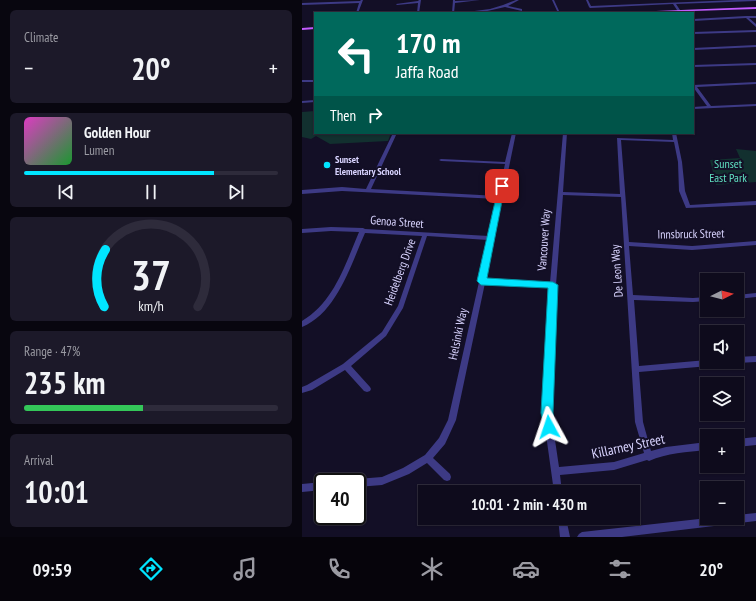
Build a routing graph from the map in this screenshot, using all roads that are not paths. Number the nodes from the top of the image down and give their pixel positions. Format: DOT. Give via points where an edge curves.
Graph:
graph roads {
  1 [pos="479,0"];
  2 [pos="518,0"];
  3 [pos="553,0"];
  4 [pos="587,0"];
  5 [pos="670,0"];
  6 [pos="756,0"];
  7 [pos="361,1"];
  8 [pos="420,1"];
  9 [pos="454,1"];
  10 [pos="705,1"];
  11 [pos="302,4"];
  12 [pos="397,4"];
  13 [pos="674,4"];
  14 [pos="506,6"];
  15 [pos="756,9"];
  16 [pos="520,10"];
  17 [pos="357,12"];
  18 [pos="418,12"];
  19 [pos="453,12"];
  20 [pos="472,12"];
  21 [pos="558,12"];
  22 [pos="680,12"];
  23 [pos="746,17"];
  24 [pos="756,17"];
  25 [pos="694,20"];
  26 [pos="756,26"];
  27 [pos="314,27"];
  28 [pos="302,28"];
  29 [pos="756,31"];
  30 [pos="694,34"];
  31 [pos="756,46"];
  32 [pos="694,49"];
  33 [pos="756,64"];
  34 [pos="694,66"];
  35 [pos="302,81"];
  36 [pos="314,81"];
  37 [pos="756,82"];
  38 [pos="694,86"];
  39 [pos="314,101"];
  40 [pos="302,102"];
  41 [pos="756,105"];
  42 [pos="710,107"];
  43 [pos="694,108"];
  44 [pos="395,134"];
  45 [pos="514,134"];
  46 [pos="565,134"];
  47 [pos="674,134"];
  48 [pos="675,141"];
  49 [pos="441,160"];
  50 [pos="506,163"];
  51 [pos="368,190"];
  52 [pos="302,192"];
  53 [pos="560,193"];
  54 [pos="623,196"];
  55 [pos="499,198"];
  56 [pos="756,203"];
  57 [pos="362,230"];
  58 [pos="302,231"];
  59 [pos="425,235"];
  60 [pos="491,238"];
  61 [pos="626,244"];
  62 [pos="755,244"];
  63 [pos="481,281"];
  64 [pos="553,285"];
  65 [pos="756,295"];
  66 [pos="744,296"];
  67 [pos="630,297"];
  68 [pos="700,300"];
  69 [pos="302,324"];
  70 [pos="756,359"];
  71 [pos="744,360"];
  72 [pos="700,364"];
  73 [pos="346,366"];
  74 [pos="636,369"];
  75 [pos="367,389"];
  76 [pos="302,390"];
  77 [pos="756,441"];
  78 [pos="744,442"];
  79 [pos="700,447"];
  80 [pos="649,457"];
  81 [pos="428,458"];
  82 [pos="555,471"];
  83 [pos="447,477"];
  84 [pos="366,482"];
  85 [pos="557,485"];
  86 [pos="314,487"];
  87 [pos="302,488"];
  88 [pos="756,517"];
  89 [pos="563,525"];
  90 [pos="565,537"];
  91 [pos="582,537"];
  1 -- 9 [label="street"];
  2 -- 14 [label="street"];
  3 -- 21 [label="street"];
  4 -- 13 [label="street" via="590,7"];
  5 -- 13 [label="street"];
  6 -- 10 [label="street"];
  7 -- 11 [label="street"];
  7 -- 17 [label="street"];
  8 -- 12 [label="street"];
  8 -- 18 [label="street"];
  9 -- 19 [label="street"];
  10 -- 13 [label="street"];
  13 -- 22 [label="street"];
  14 -- 16 [label="street"];
  14 -- 20 [label="street"];
  15 -- 22 [label="main road"];
  23 -- 24 [label="street"];
  23 -- 25 [label="street"];
  23 -- 26 [label="street"];
  27 -- 28 [label="main road"];
  29 -- 30 [label="street"];
  31 -- 32 [label="street"];
  33 -- 34 [label="street"];
  35 -- 36 [label="street"];
  37 -- 38 [label="street"];
  38 -- 42 [label="street"];
  39 -- 40 [label="street"];
  41 -- 42 [label="street"];
  42 -- 43 [label="street"];
  44 -- 51 [label="street"];
  45 -- 50 [label="street, Helsinki Way"];
  46 -- 53 [label="street, Vancouver Way"];
  47 -- 48 [label="street"];
  48 -- 54 [label="street, De Leon Way" via="619,139"];
  48 -- 56 [label="street" via="680,162 682,191 688,207"];
  49 -- 50 [label="street"];
  50 -- 55 [label="street, Helsinki Way"];
  51 -- 52 [label="street"];
  51 -- 55 [label="street"];
  53 -- 54 [label="street"];
  53 -- 64 [label="street, Vancouver Way"];
  54 -- 61 [label="street, De Leon Way"];
  55 -- 60 [label="street, Helsinki Way"];
  57 -- 58 [label="street, Genoa Street"];
  57 -- 59 [label="street, Genoa Street"];
  57 -- 69 [label="street" via="334,294 322,309"];
  59 -- 60 [label="street, Genoa Street"];
  59 -- 73 [label="street, Heidelberg Drive" via="401,306 384,334"];
  60 -- 63 [label="street, Helsinki Way"];
  61 -- 62 [label="street, Innsbruck Street" via="692,248"];
  61 -- 67 [label="street, De Leon Way"];
  63 -- 64 [label="street"];
  63 -- 81 [label="street, Helsinki Way" via="452,420 442,441"];
  64 -- 82 [label="street, Vancouver Way" via="547,413"];
  65 -- 66 [label="street"];
  67 -- 68 [label="street"];
  67 -- 74 [label="street, De Leon Way"];
  70 -- 71 [label="street"];
  72 -- 74 [label="street"];
  73 -- 75 [label="street"];
  73 -- 76 [label="street, Heidelberg Drive"];
  74 -- 80 [label="street, De Leon Way" via="639,422"];
  77 -- 78 [label="street"];
  79 -- 80 [label="street, Killarney Street" via="666,451"];
  80 -- 82 [label="street, Killarney Street" via="614,466"];
  81 -- 83 [label="street"];
  81 -- 84 [label="street, Helsinki Way" via="382,481"];
  82 -- 85 [label="street, Vancouver Way"];
  86 -- 87 [label="street"];
  88 -- 91 [label="street"];
  89 -- 90 [label="street"];
}
